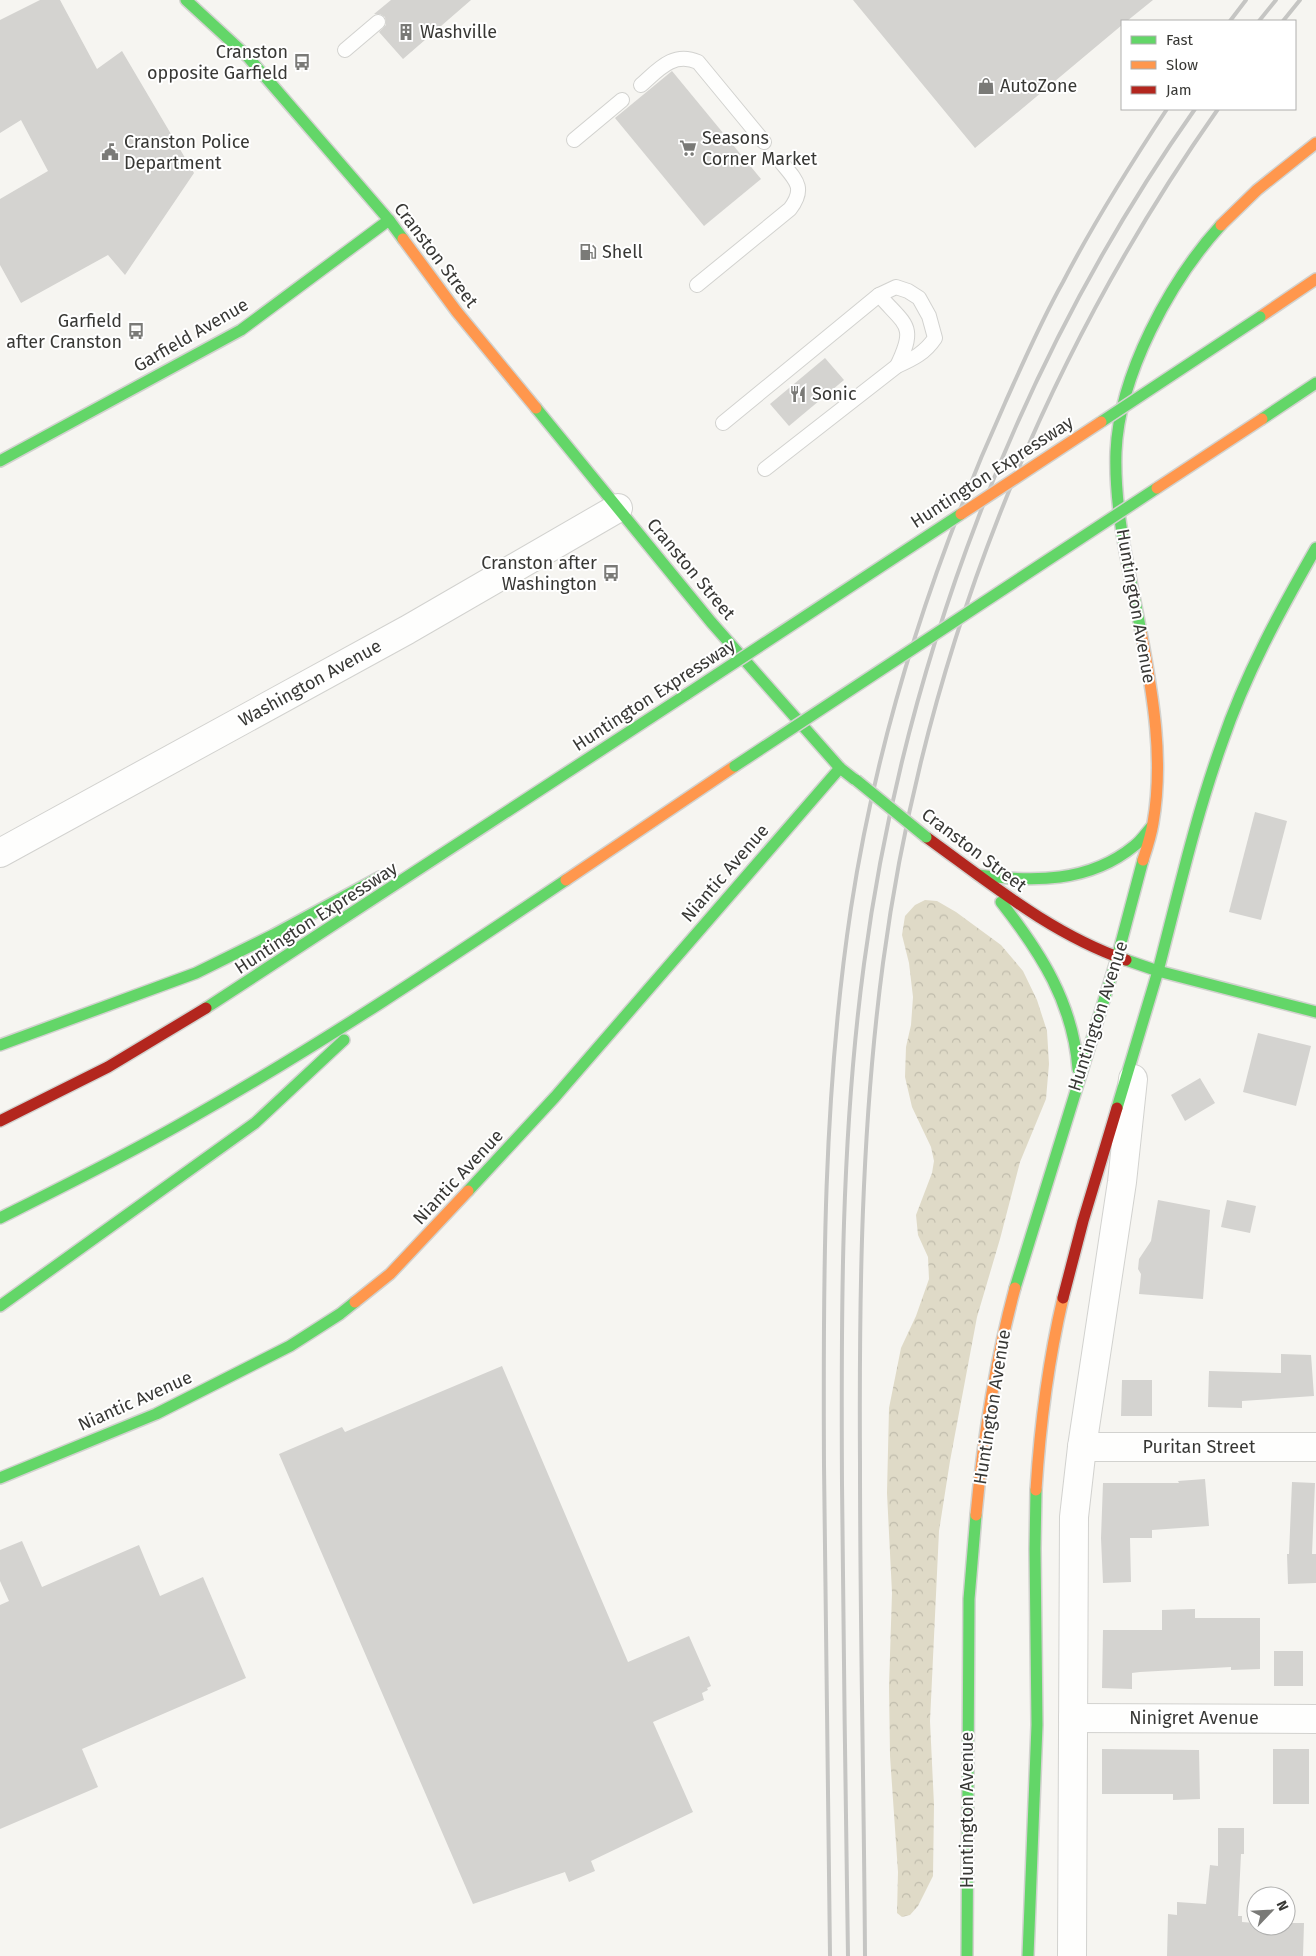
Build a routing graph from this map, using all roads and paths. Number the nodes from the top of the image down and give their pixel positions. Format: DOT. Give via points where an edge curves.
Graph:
graph roads {
  1 [pos="191,4"];
  2 [pos="378,22"];
  3 [pos="345,50"];
  4 [pos="640,85"];
  5 [pos="622,100"];
  6 [pos="574,140"];
  7 [pos="764,142"];
  8 [pos="1316,143"];
  9 [pos="781,162"];
  10 [pos="388,220"];
  11 [pos="1316,279"];
  12 [pos="697,285"];
  13 [pos="879,295"];
  14 [pos="897,366"];
  15 [pos="1316,383"];
  16 [pos="723,423"];
  17 [pos="0,461"];
  18 [pos="765,469"];
  19 [pos="618,508"];
  20 [pos="1316,548"];
  21 [pos="840,768"];
  22 [pos="561,778"];
  23 [pos="1152,824"];
  24 [pos="0,853"];
  25 [pos="417,857"];
  26 [pos="391,871"];
  27 [pos="977,875"];
  28 [pos="1118,958"];
  29 [pos="1158,971"];
  30 [pos="387,1000"];
  31 [pos="1316,1012"];
  32 [pos="0,1045"];
  33 [pos="1137,1047"];
  34 [pos="1077,1081"];
  35 [pos="0,1121"];
  36 [pos="0,1218"];
  37 [pos="0,1306"];
  38 [pos="1082,1447"];
  39 [pos="1316,1447"];
  40 [pos="0,1478"];
  41 [pos="1073,1718"];
  42 [pos="1316,1718"];
  43 [pos="967,1956"];
  44 [pos="1028,1956"];
  45 [pos="1072,1956"];
  1 -- 10 [label="main road, Cranston Street" via="248,57"];
  2 -- 3 [label="lane"];
  4 -- 7 [label="lane" via="674,59 688,58 698,62"];
  5 -- 6 [label="lane"];
  8 -- 23 [label="main road, Huntington Avenue" via="1231,212 1186,267 1149,335 1119,421 1116,471 1121,522 1149,666 1154,716 1157,788"];
  9 -- 12 [label="lane" via="794,178 798,199"];
  10 -- 17 [label="main road, Garfield Avenue" via="241,330"];
  10 -- 19 [label="main road, Cranston Street" via="457,312"];
  11 -- 22 [label="main road, Huntington Expressway, bridge"];
  13 -- 14 [label="lane" via="907,327 907,343"];
  13 -- 14 [label="lane" via="896,287 919,298 929,316 935,338 928,349"];
  13 -- 16 [label="lane"];
  14 -- 18 [label="lane"];
  15 -- 30 [label="main road, bridge"];
  19 -- 21 [label="main road, Cranston Street" via="711,622"];
  19 -- 24 [label="street, Washington Avenue" via="407,630"];
  20 -- 29 [label="main road" via="1268,634 1222,742"];
  21 -- 27 [label="main road, Cranston Street, bridge"];
  21 -- 40 [label="main road, Niantic Avenue" via="555,1097 390,1274 340,1314 290,1346 156,1414"];
  22 -- 25 [label="main road"];
  22 -- 35 [label="main road, Huntington Expressway" via="198,1014 108,1067"];
  23 -- 27 [label="main road" via="1137,844 1120,857 1079,875 1032,880"];
  23 -- 28 [label="main road, Huntington Avenue"];
  26 -- 32 [label="main road" via="273,935 196,972"];
  27 -- 28 [label="main road, Cranston Street" via="1048,924"];
  27 -- 34 [label="main road" via="1026,935 1060,995 1074,1036"];
  28 -- 29 [label="main road, Cranston Street"];
  28 -- 34 [label="main road, Huntington Avenue"];
  29 -- 31 [label="main road, Cranston Street"];
  29 -- 33 [label="main road"];
  30 -- 36 [label="main road" via="223,1100"];
  30 -- 37 [label="main road" via="255,1123"];
  33 -- 38 [label="street" via="1118,1206"];
  33 -- 44 [label="main road" via="1071,1264 1044,1403 1037,1482 1036,1767"];
  34 -- 43 [label="main road, Huntington Avenue" via="1007,1318 978,1487 968,1626"];
  38 -- 39 [label="street, Puritan Street"];
  38 -- 41 [label="street" via="1073,1543"];
  41 -- 42 [label="street, Ninigret Avenue"];
  41 -- 45 [label="street"];
}
